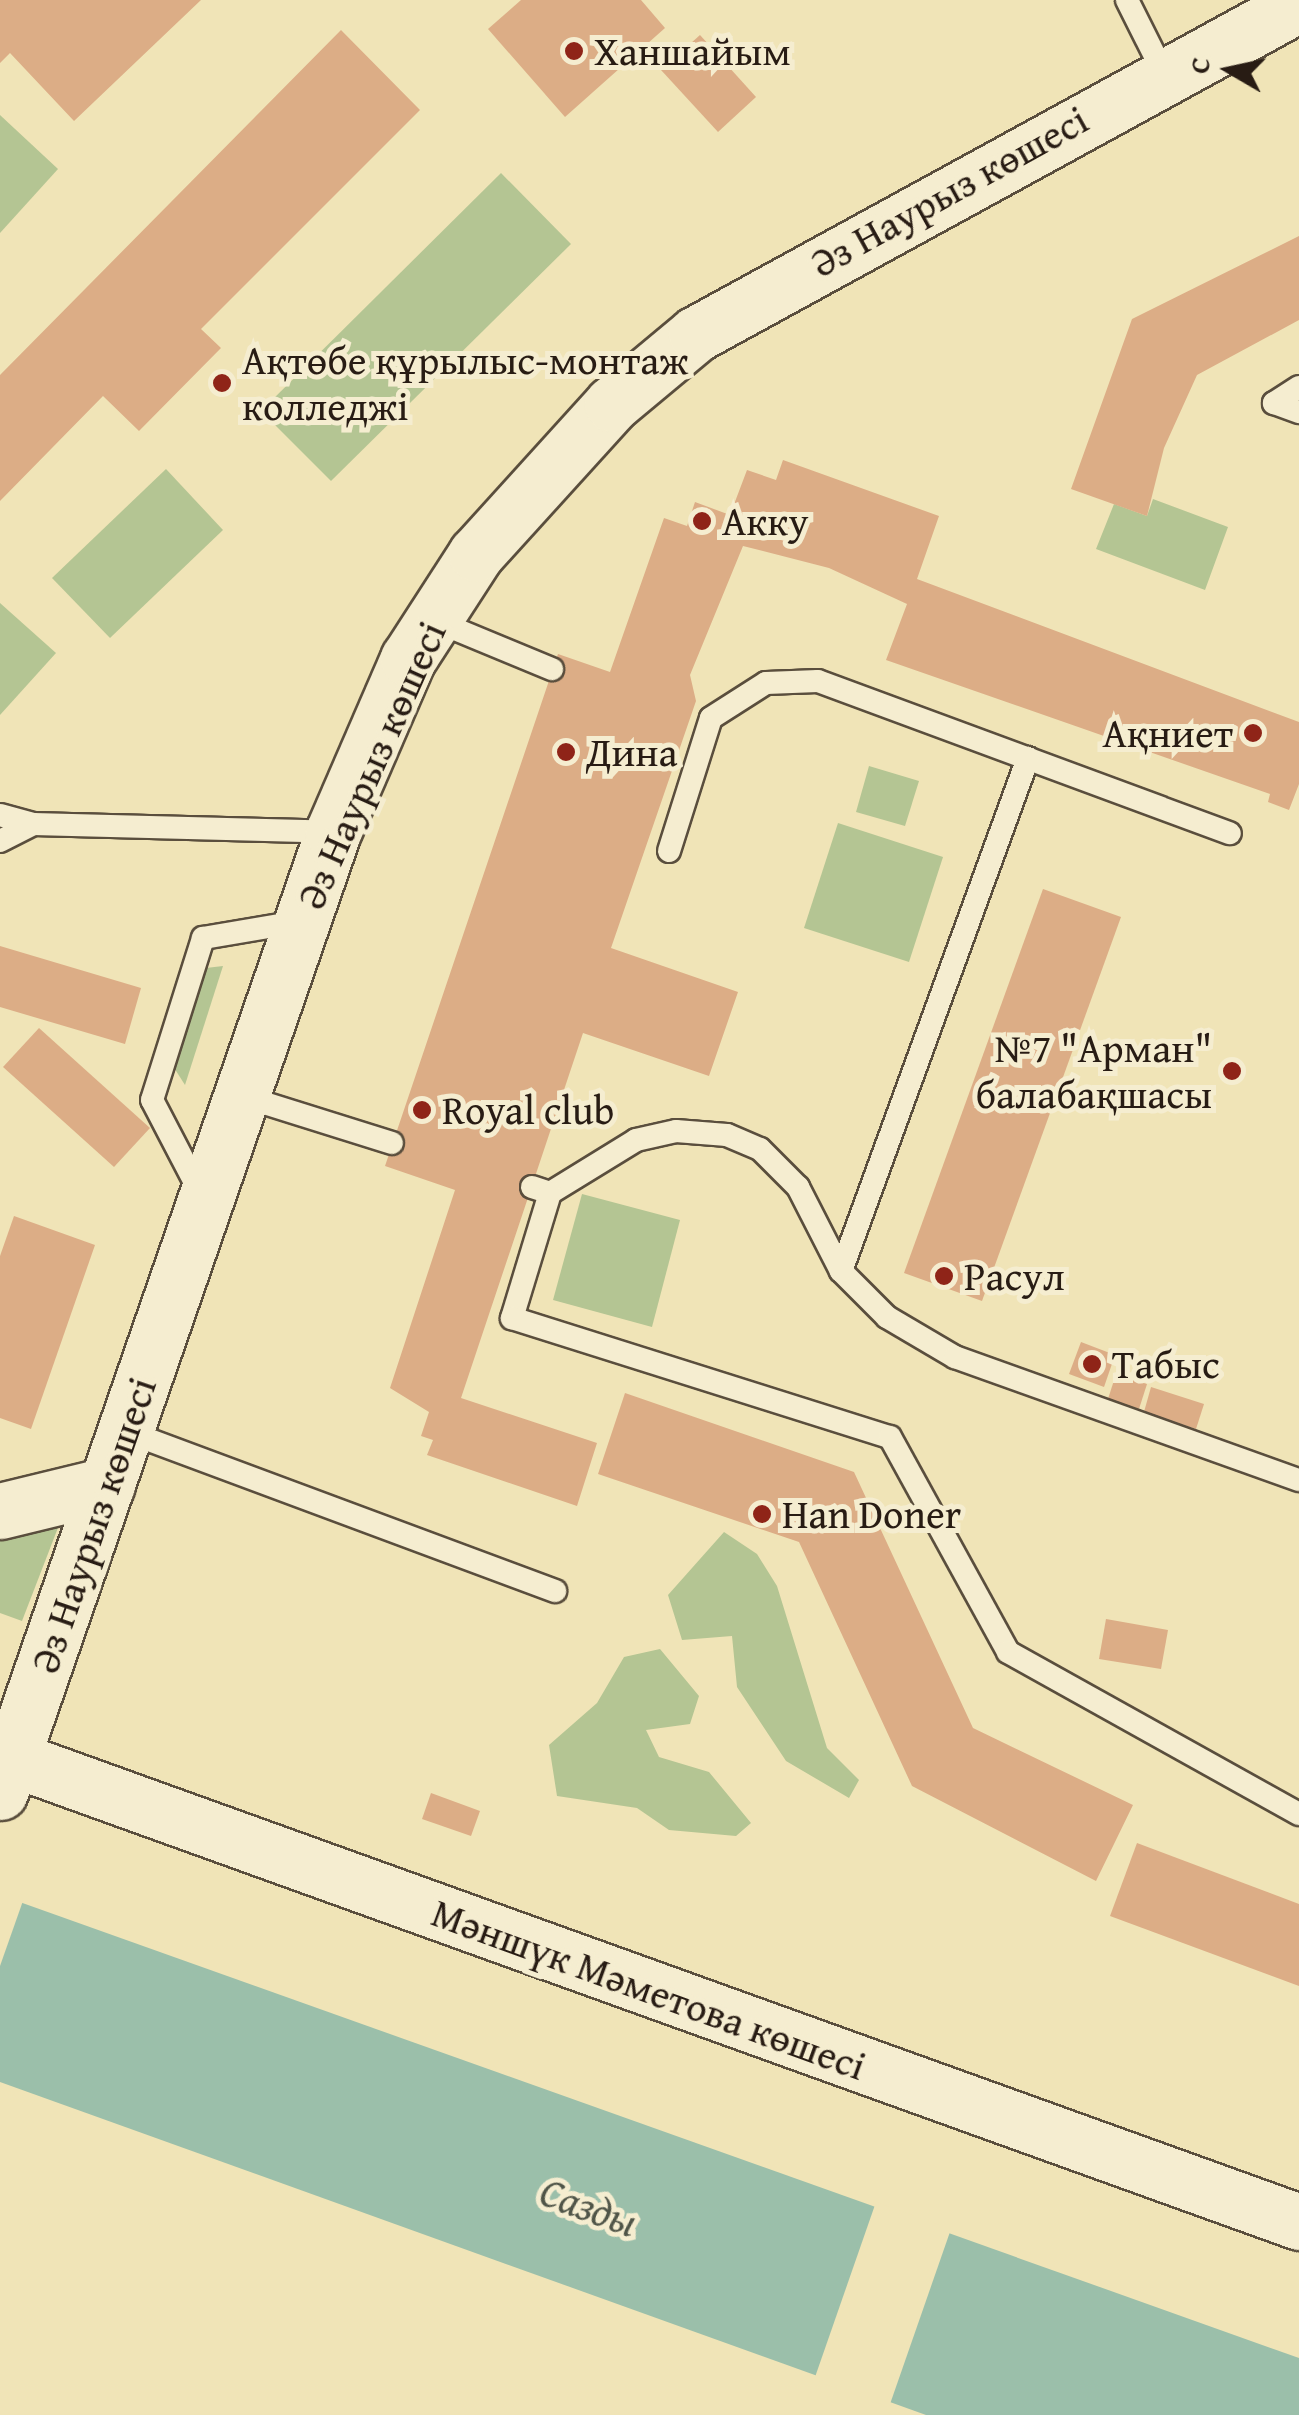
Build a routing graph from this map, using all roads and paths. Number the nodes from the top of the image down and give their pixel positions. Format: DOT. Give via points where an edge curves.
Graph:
graph roads {
  1 [pos="1126,0"];
  2 [pos="1299,4"];
  3 [pos="1164,74"];
  4 [pos="1299,387"];
  5 [pos="1299,412"];
  6 [pos="431,619"];
  7 [pos="552,669"];
  8 [pos="1028,758"];
  9 [pos="0,815"];
  10 [pos="33,824"];
  11 [pos="334,832"];
  12 [pos="1230,834"];
  13 [pos="0,841"];
  14 [pos="669,851"];
  15 [pos="303,921"];
  16 [pos="242,1096"];
  17 [pos="392,1143"];
  18 [pos="205,1202"];
  19 [pos="842,1271"];
  20 [pos="125,1431"];
  21 [pos="1299,1480"];
  22 [pos="107,1485"];
  23 [pos="0,1511"];
  24 [pos="555,1591"];
  25 [pos="4,1768"];
  26 [pos="1299,1814"];
  27 [pos="1299,2222"];
  1 -- 3 [label="lane"];
  2 -- 3 [label="street, Әз Наурыз көшесі"];
  3 -- 6 [label="street, Әз Наурыз көшесі" via="696,334 540,476"];
  4 -- 5 [label="lane" via="1274,403"];
  6 -- 7 [label="lane"];
  6 -- 11 [label="street, Әз Наурыз көшесі"];
  8 -- 12 [label="lane"];
  8 -- 14 [label="lane" via="818,681 766,683 702,715"];
  8 -- 19 [label="lane"];
  9 -- 10 [label="lane"];
  10 -- 11 [label="lane"];
  10 -- 13 [label="lane"];
  11 -- 15 [label="street, Әз Наурыз көшесі"];
  15 -- 16 [label="street, Әз Наурыз көшесі"];
  15 -- 18 [label="lane" via="203,938 152,1100"];
  16 -- 17 [label="lane"];
  16 -- 18 [label="street, Әз Наурыз көшесі"];
  18 -- 20 [label="street, Әз Наурыз көшесі"];
  19 -- 21 [label="lane" via="887,1317 955,1357"];
  19 -- 26 [label="lane" via="798,1187 760,1150 727,1135 676,1130 636,1140 541,1190 512,1318 890,1437 1008,1652"];
  20 -- 22 [label="street, Әз Наурыз көшесі"];
  20 -- 24 [label="lane"];
  22 -- 23 [label="street"];
  22 -- 25 [label="street, Әз Наурыз көшесі"];
  25 -- 27 [label="street, Мәншүк Мәметова көшесі"];
}
